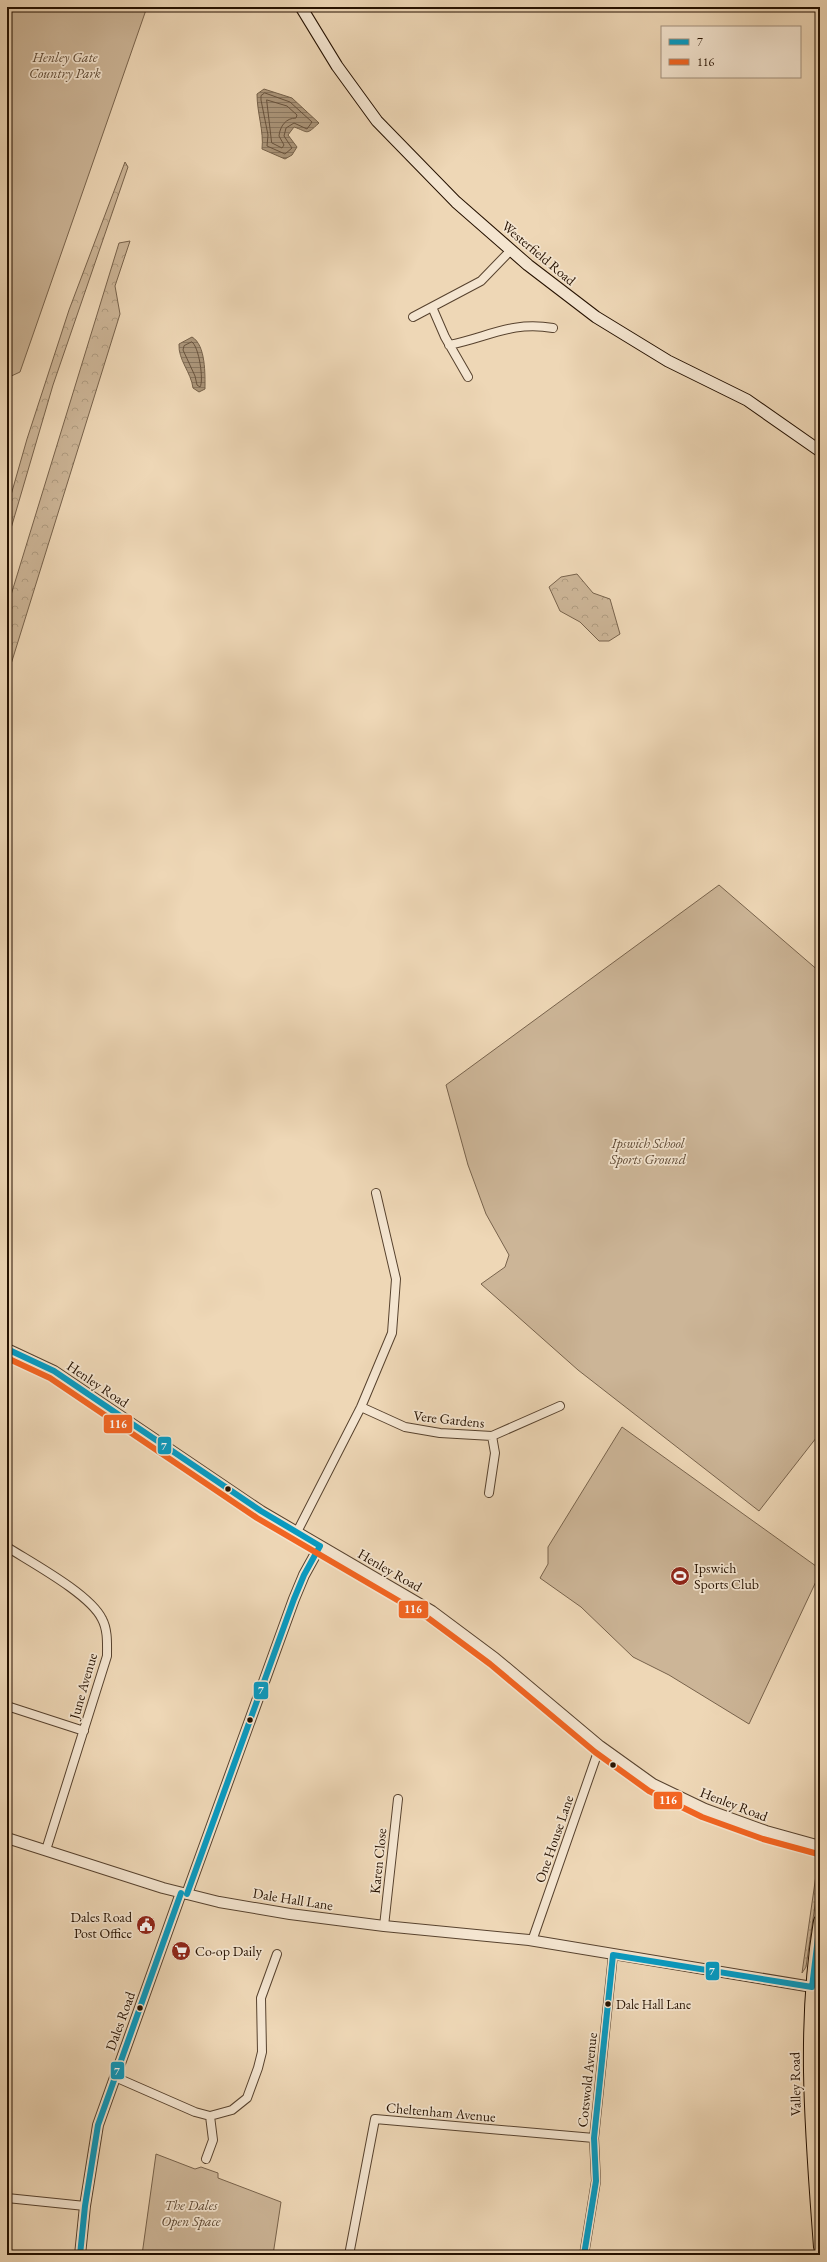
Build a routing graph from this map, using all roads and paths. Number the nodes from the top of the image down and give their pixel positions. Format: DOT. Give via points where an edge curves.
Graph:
graph roads {
  1 [pos="301,7"];
  2 [pos="511,250"];
  3 [pos="432,307"];
  4 [pos="413,317"];
  5 [pos="553,328"];
  6 [pos="449,345"];
  7 [pos="468,377"];
  8 [pos="820,451"];
  9 [pos="376,1193"];
  10 [pos="7,1349"];
  11 [pos="560,1406"];
  12 [pos="360,1407"];
  13 [pos="492,1436"];
  14 [pos="489,1493"];
  15 [pos="297,1532"];
  16 [pos="320,1546"];
  17 [pos="7,1547"];
  18 [pos="7,1706"];
  19 [pos="84,1731"];
  20 [pos="600,1746"];
  21 [pos="398,1799"];
  22 [pos="7,1838"];
  23 [pos="820,1846"];
  24 [pos="46,1850"];
  25 [pos="184,1893"];
  26 [pos="820,1921"];
  27 [pos="384,1926"];
  28 [pos="532,1941"];
  29 [pos="277,1954"];
  30 [pos="613,1954"];
  31 [pos="816,1988"];
  32 [pos="115,2077"];
  33 [pos="210,2116"];
  34 [pos="594,2138"];
  35 [pos="206,2159"];
  36 [pos="7,2198"];
  37 [pos="85,2206"];
  38 [pos="820,2247"];
  39 [pos="80,2255"];
  40 [pos="349,2255"];
  41 [pos="584,2255"];
  1 -- 2 [label="main road, Westerfield Road" via="337,66 377,121 456,202"];
  2 -- 3 [label="street" via="481,281"];
  2 -- 8 [label="main road, Westerfield Road" via="596,318 668,361 747,400"];
  3 -- 4 [label="street"];
  3 -- 6 [label="street"];
  5 -- 6 [label="street" via="520,326 472,341"];
  6 -- 7 [label="street"];
  9 -- 12 [label="street" via="396,1279 396,1293 392,1333"];
  10 -- 15 [label="street, Henley Road" via="54,1371"];
  11 -- 13 [label="street, Vere Gardens"];
  12 -- 13 [label="street, Vere Gardens" via="405,1427 440,1433"];
  12 -- 15 [label="street"];
  13 -- 14 [label="street, Vere Gardens" via="495,1453"];
  15 -- 16 [label="street, Henley Road"];
  16 -- 20 [label="street, Henley Road" via="453,1625"];
  16 -- 25 [label="street, Dales Road" via="294,1599"];
  17 -- 19 [label="street, June Avenue" via="82,1596 102,1618 107,1656"];
  18 -- 19 [label="street"];
  19 -- 24 [label="street, June Avenue"];
  20 -- 23 [label="street, Henley Road" via="631,1770 679,1798 766,1831"];
  20 -- 28 [label="street, One House Lane"];
  21 -- 27 [label="street, Karen Close"];
  22 -- 24 [label="street, Dale Hall Lane"];
  24 -- 25 [label="street, Dale Hall Lane"];
  25 -- 27 [label="street, Dale Hall Lane" via="290,1914"];
  25 -- 32 [label="street, Dales Road"];
  26 -- 31 [label="main road, Valley Road"];
  27 -- 28 [label="street, Dale Hall Lane"];
  28 -- 30 [label="street, Dale Hall Lane"];
  29 -- 33 [label="street" via="261,1998 262,2052 253,2085 247,2098 232,2110"];
  30 -- 31 [label="street, Dale Hall Lane"];
  30 -- 34 [label="street, Cotswold Avenue"];
  31 -- 38 [label="main road, Valley Road" via="809,2042 810,2107"];
  32 -- 33 [label="street"];
  32 -- 37 [label="street, Dales Road" via="98,2125"];
  33 -- 35 [label="street" via="213,2140"];
  34 -- 40 [label="street, Cheltenham Avenue" via="375,2119"];
  34 -- 41 [label="street, Cotswold Avenue" via="596,2181"];
  36 -- 37 [label="street"];
  37 -- 39 [label="street, Dales Road"];
}
